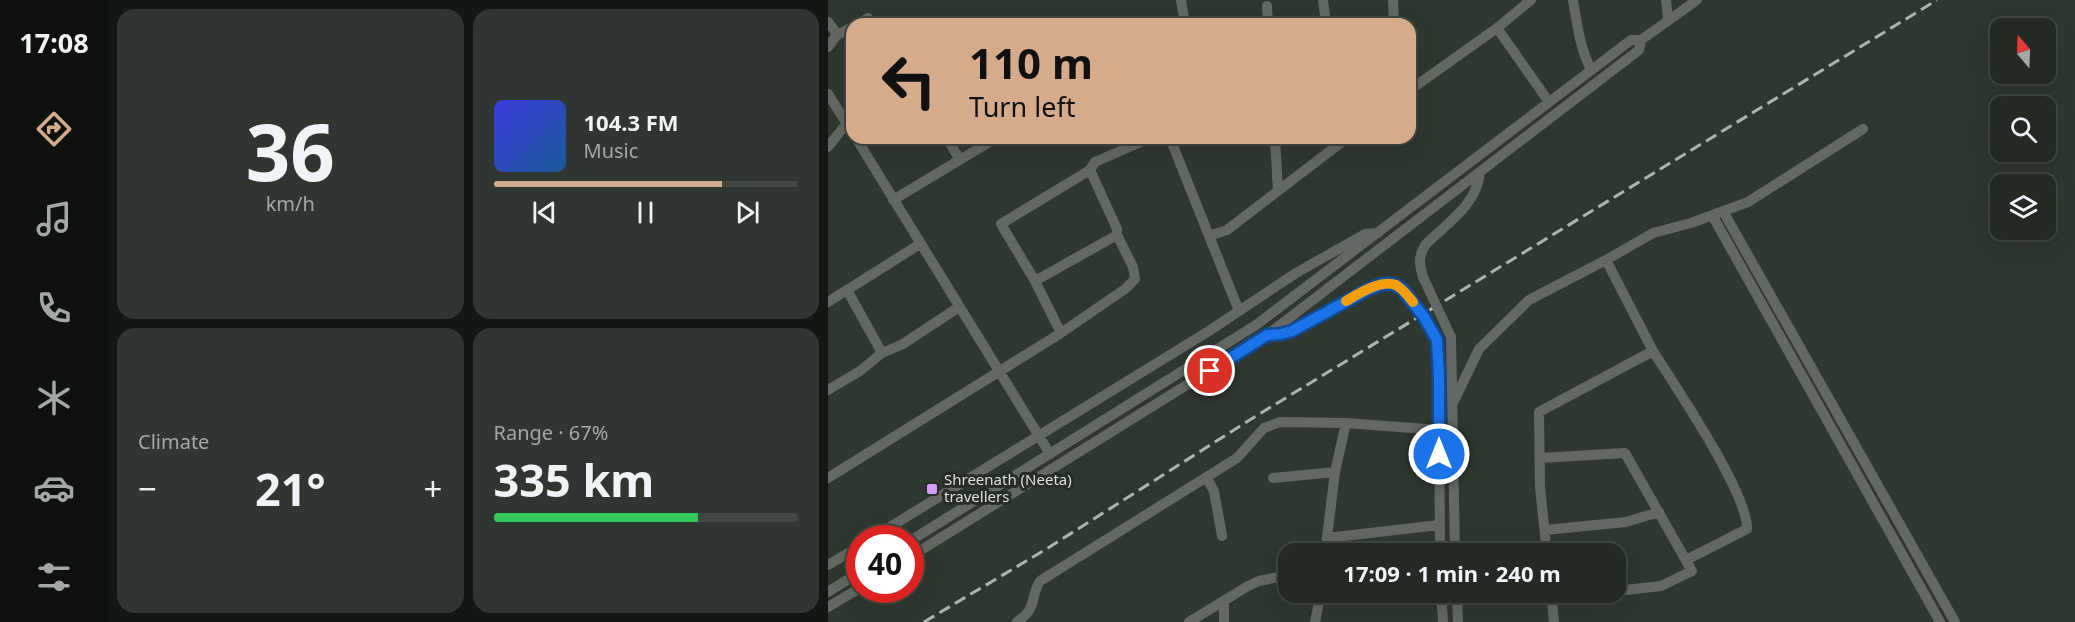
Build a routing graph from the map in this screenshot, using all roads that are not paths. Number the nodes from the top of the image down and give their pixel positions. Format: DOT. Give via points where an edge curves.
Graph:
graph roads {
  1 [pos="1181,0"];
  2 [pos="1323,0"];
  3 [pos="1393,0"];
  4 [pos="1531,0"];
  5 [pos="1573,0"];
  6 [pos="1666,0"];
  7 [pos="1677,0"];
  8 [pos="1697,0"];
  9 [pos="1267,6"];
  10 [pos="1679,12"];
  11 [pos="1184,18"];
  12 [pos="1268,18"];
  13 [pos="1325,18"];
  14 [pos="1394,18"];
  15 [pos="1668,19"];
  16 [pos="828,22"];
  17 [pos="1497,28"];
  18 [pos="846,30"];
  19 [pos="836,36"];
  20 [pos="1641,40"];
  21 [pos="828,47"];
  22 [pos="1591,70"];
  23 [pos="1416,86"];
  24 [pos="828,94"];
  25 [pos="1549,102"];
  26 [pos="846,123"];
  27 [pos="1863,129"];
  28 [pos="846,131"];
  29 [pos="860,144"];
  30 [pos="950,144"];
  31 [pos="986,144"];
  32 [pos="1136,144"];
  33 [pos="1172,144"];
  34 [pos="1275,144"];
  35 [pos="1336,144"];
  36 [pos="828,147"];
  37 [pos="960,160"];
  38 [pos="1090,170"];
  39 [pos="1480,172"];
  40 [pos="1278,191"];
  41 [pos="893,200"];
  42 [pos="1717,213"];
  43 [pos="1378,233"];
  44 [pos="1118,235"];
  45 [pos="1209,236"];
  46 [pos="920,244"];
  47 [pos="1606,260"];
  48 [pos="1035,281"];
  49 [pos="847,290"];
  50 [pos="828,302"];
  51 [pos="959,307"];
  52 [pos="1239,311"];
  53 [pos="1060,333"];
  54 [pos="1267,335"];
  55 [pos="1653,351"];
  56 [pos="882,353"];
  57 [pos="999,372"];
  58 [pos="828,390"];
  59 [pos="1454,401"];
  60 [pos="1346,423"];
  61 [pos="1439,430"];
  62 [pos="1038,436"];
  63 [pos="1050,454"];
  64 [pos="1539,458"];
  65 [pos="1335,472"];
  66 [pos="1206,477"];
  67 [pos="828,478"];
  68 [pos="1273,478"];
  69 [pos="1659,512"];
  70 [pos="893,525"];
  71 [pos="1439,525"];
  72 [pos="1545,530"];
  73 [pos="924,532"];
  74 [pos="1222,536"];
  75 [pos="1327,538"];
  76 [pos="1326,543"];
  77 [pos="1440,543"];
  78 [pos="1455,543"];
  79 [pos="1546,543"];
  80 [pos="924,548"];
  81 [pos="846,554"];
  82 [pos="1686,560"];
  83 [pos="828,565"];
  84 [pos="1278,577"];
  85 [pos="846,580"];
  86 [pos="1626,590"];
  87 [pos="828,591"];
  88 [pos="846,596"];
  89 [pos="1224,602"];
  90 [pos="1319,603"];
  91 [pos="1442,603"];
  92 [pos="1457,603"];
  93 [pos="1552,603"];
  94 [pos="828,607"];
  95 [pos="1017,622"];
  96 [pos="1189,622"];
  97 [pos="1224,622"];
  98 [pos="1315,622"];
  99 [pos="1443,622"];
  100 [pos="1458,622"];
  101 [pos="1554,622"];
  102 [pos="1940,622"];
  103 [pos="1956,622"];
  1 -- 11 [label="street"];
  2 -- 13 [label="street"];
  3 -- 14 [label="street"];
  4 -- 17 [label="street"];
  5 -- 22 [label="street" via="1578,32"];
  6 -- 15 [label="street"];
  7 -- 10 [label="street"];
  8 -- 10 [label="street"];
  9 -- 12 [label="street"];
  10 -- 15 [label="street"];
  15 -- 20 [label="street"];
  16 -- 19 [label="street"];
  17 -- 23 [label="street"];
  17 -- 25 [label="street"];
  18 -- 19 [label="street"];
  19 -- 21 [label="street"];
  20 -- 22 [label="street" via="1631,40"];
  20 -- 39 [label="street" via="1639,50"];
  22 -- 25 [label="street"];
  24 -- 26 [label="street"];
  25 -- 43 [label="street"];
  27 -- 42 [label="street" via="1748,202"];
  28 -- 36 [label="street"];
  29 -- 41 [label="street"];
  30 -- 37 [label="street"];
  31 -- 37 [label="street"];
  32 -- 38 [label="street" via="1095,162"];
  33 -- 45 [label="street"];
  34 -- 40 [label="street"];
  35 -- 40 [label="street"];
  37 -- 41 [label="street"];
  38 -- 44 [label="street"];
  38 -- 48 [label="street" via="1000,224"];
  39 -- 54 [label="street"];
  39 -- 59 [label="street, bridge" via="1473,198 1420,253 1423,277 1451,337"];
  40 -- 45 [label="street" via="1227,230"];
  41 -- 46 [label="street"];
  42 -- 47 [label="street" via="1653,234"];
  42 -- 102 [label="street"];
  42 -- 103 [label="street"];
  43 -- 52 [label="street" via="1365,234 1340,246"];
  43 -- 63 [label="street" via="1256,325"];
  44 -- 48 [label="street"];
  44 -- 53 [label="street" via="1135,279"];
  45 -- 52 [label="street"];
  46 -- 49 [label="street"];
  46 -- 51 [label="street"];
  47 -- 55 [label="street"];
  47 -- 59 [label="street" via="1529,300 1479,349"];
  48 -- 53 [label="street"];
  49 -- 50 [label="street"];
  49 -- 56 [label="street"];
  51 -- 56 [label="street" via="903,344"];
  51 -- 57 [label="street"];
  52 -- 62 [label="street"];
  53 -- 57 [label="street"];
  54 -- 61 [label="street, bridge" via="1292,331 1376,286 1393,284 1402,289 1437,340"];
  54 -- 80 [label="street"];
  55 -- 64 [label="street" via="1539,412"];
  55 -- 82 [label="street" via="1725,469 1748,519 1747,529"];
  56 -- 58 [label="street"];
  57 -- 62 [label="street"];
  57 -- 67 [label="street"];
  59 -- 78 [label="street"];
  60 -- 61 [label="street"];
  60 -- 65 [label="street"];
  60 -- 66 [label="street" via="1280,422 1264,428 1237,458"];
  61 -- 71 [label="street"];
  62 -- 63 [label="street"];
  62 -- 70 [label="street"];
  63 -- 73 [label="street"];
  64 -- 69 [label="street" via="1625,453"];
  64 -- 72 [label="street"];
  65 -- 68 [label="street"];
  65 -- 75 [label="street"];
  66 -- 74 [label="street" via="1214,491"];
  66 -- 95 [label="street" via="1040,581 1028,615"];
  69 -- 72 [label="street" via="1626,522"];
  69 -- 82 [label="street"];
  71 -- 75 [label="street"];
  71 -- 77 [label="street"];
  72 -- 79 [label="street"];
  75 -- 76 [label="street"];
  81 -- 83 [label="street"];
  82 -- 86 [label="street" via="1692,570 1661,586"];
  84 -- 89 [label="street" via="1259,581"];
  85 -- 87 [label="street"];
  88 -- 94 [label="street"];
  89 -- 96 [label="street"];
  89 -- 97 [label="street"];
  90 -- 98 [label="street"];
  91 -- 99 [label="street"];
  92 -- 100 [label="street"];
  93 -- 101 [label="street"];
}
